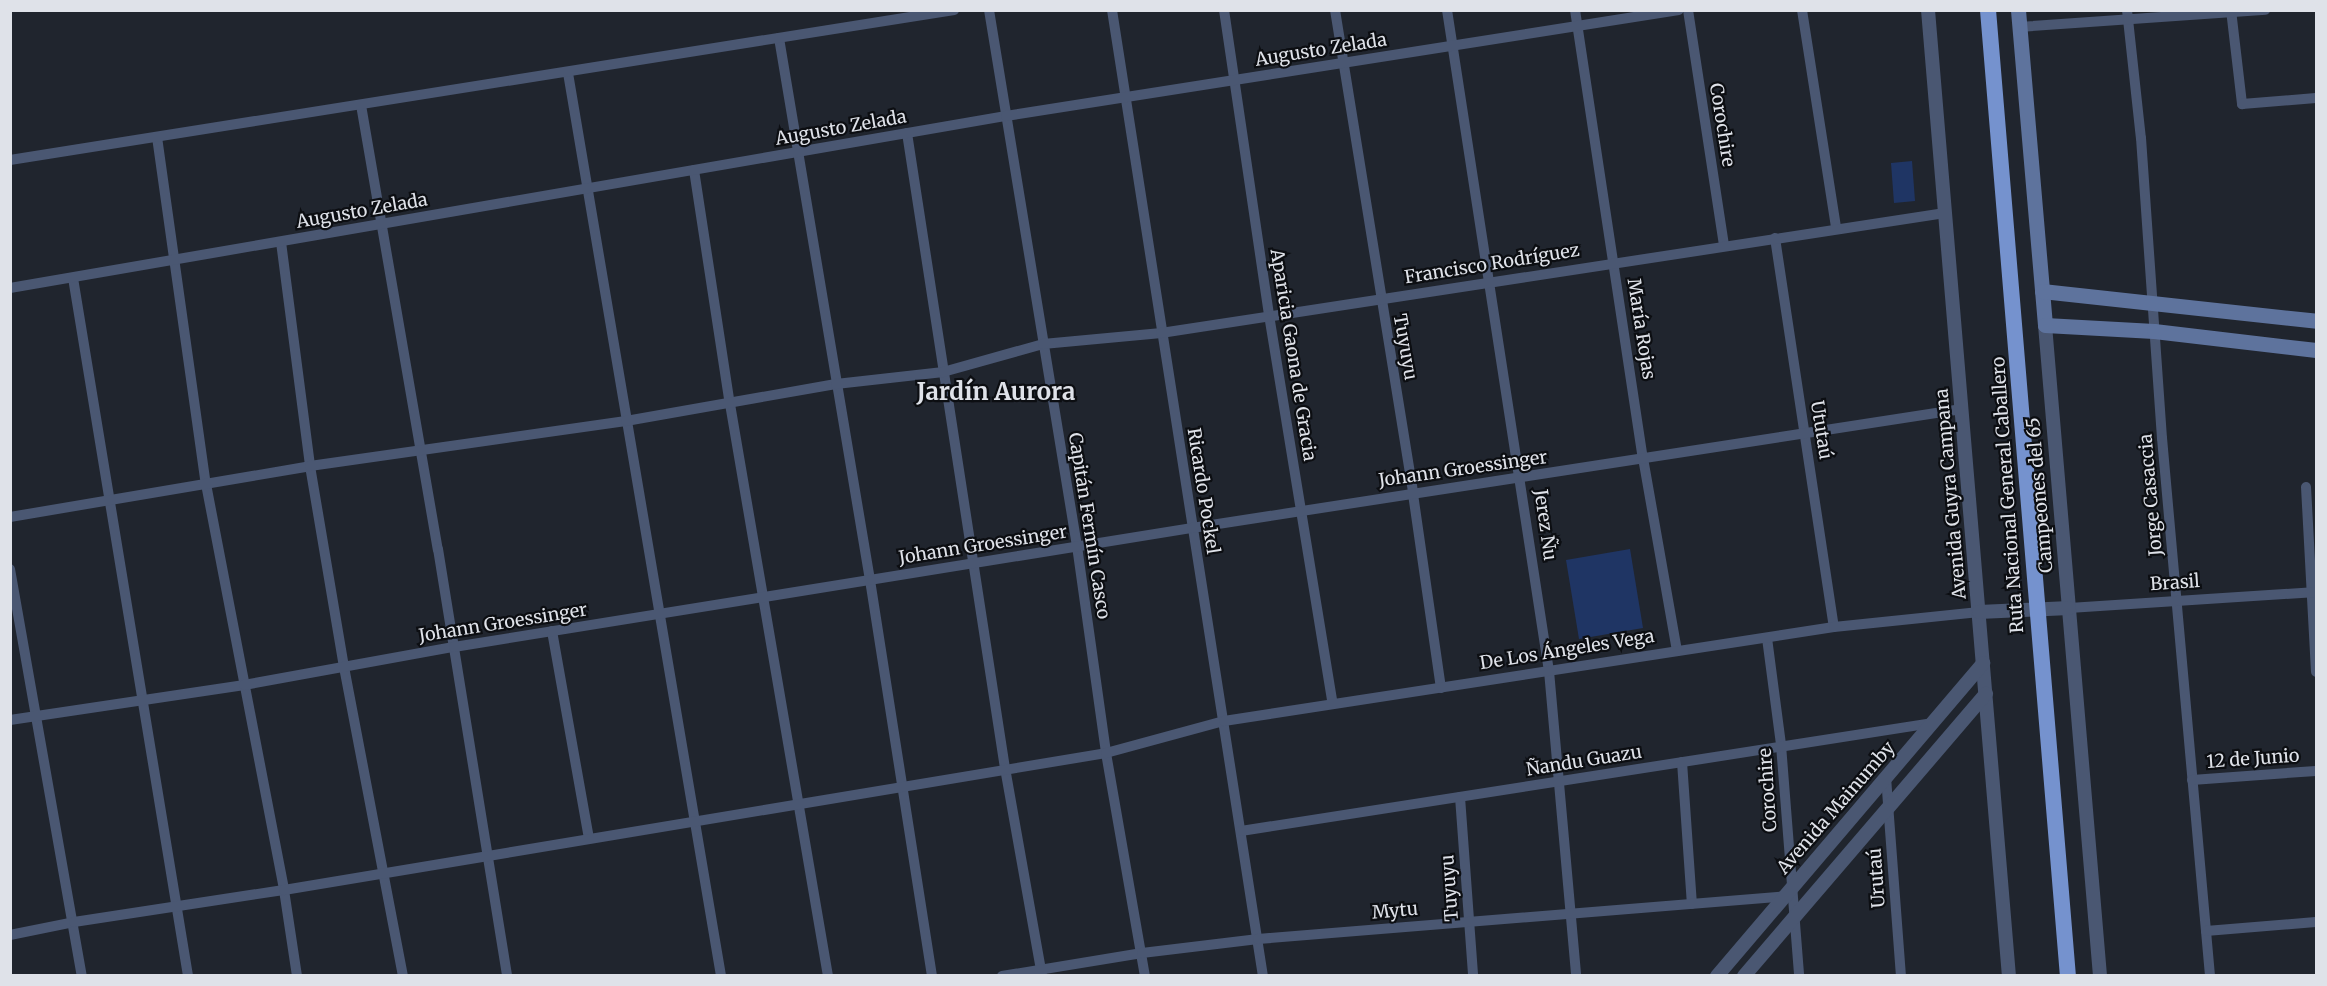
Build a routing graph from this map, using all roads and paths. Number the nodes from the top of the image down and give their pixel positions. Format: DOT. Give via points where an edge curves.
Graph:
graph roads {
  1 [pos="954,10"];
  2 [pos="989,10"];
  3 [pos="1112,10"];
  4 [pos="1224,10"];
  5 [pos="1335,10"];
  6 [pos="1447,10"];
  7 [pos="1575,10"];
  8 [pos="1679,10"];
  9 [pos="1688,10"];
  10 [pos="1802,10"];
  11 [pos="1928,10"];
  12 [pos="1988,10"];
  13 [pos="2018,10"];
  14 [pos="2265,10"];
  15 [pos="2231,11"];
  16 [pos="2127,14"];
  17 [pos="2019,27"];
  18 [pos="1578,28"];
  19 [pos="779,38"];
  20 [pos="1453,47"];
  21 [pos="1343,63"];
  22 [pos="568,73"];
  23 [pos="1235,80"];
  24 [pos="1126,98"];
  25 [pos="2316,98"];
  26 [pos="361,105"];
  27 [pos="1006,116"];
  28 [pos="907,133"];
  29 [pos="157,137"];
  30 [pos="797,152"];
  31 [pos="10,160"];
  32 [pos="694,170"];
  33 [pos="589,188"];
  34 [pos="1945,213"];
  35 [pos="381,224"];
  36 [pos="1836,228"];
  37 [pos="1774,238"];
  38 [pos="281,242"];
  39 [pos="1724,245"];
  40 [pos="175,261"];
  41 [pos="1614,262"];
  42 [pos="73,278"];
  43 [pos="1488,281"];
  44 [pos="10,288"];
  45 [pos="2042,291"];
  46 [pos="1380,298"];
  47 [pos="2152,302"];
  48 [pos="1269,315"];
  49 [pos="2316,321"];
  50 [pos="2045,325"];
  51 [pos="2154,331"];
  52 [pos="1161,333"];
  53 [pos="1043,344"];
  54 [pos="2316,350"];
  55 [pos="943,372"];
  56 [pos="836,384"];
  57 [pos="730,404"];
  58 [pos="1962,409"];
  59 [pos="626,421"];
  60 [pos="1804,432"];
  61 [pos="419,452"];
  62 [pos="1643,458"];
  63 [pos="310,466"];
  64 [pos="1521,478"];
  65 [pos="206,484"];
  66 [pos="2306,487"];
  67 [pos="1413,494"];
  68 [pos="111,500"];
  69 [pos="1300,510"];
  70 [pos="10,517"];
  71 [pos="1192,528"];
  72 [pos="1077,546"];
  73 [pos="974,563"];
  74 [pos="10,569"];
  75 [pos="870,580"];
  76 [pos="2314,593"];
  77 [pos="763,597"];
  78 [pos="2177,601"];
  79 [pos="2037,608"];
  80 [pos="2069,608"];
  81 [pos="1979,612"];
  82 [pos="659,614"];
  83 [pos="1834,627"];
  84 [pos="552,631"];
  85 [pos="1767,638"];
  86 [pos="454,647"];
  87 [pos="1677,651"];
  88 [pos="1983,663"];
  89 [pos="344,667"];
  90 [pos="1549,671"];
  91 [pos="2316,672"];
  92 [pos="244,685"];
  93 [pos="1441,688"];
  94 [pos="1986,694"];
  95 [pos="143,699"];
  96 [pos="1333,704"];
  97 [pos="37,716"];
  98 [pos="10,720"];
  99 [pos="1224,721"];
  100 [pos="1932,723"];
  101 [pos="1781,745"];
  102 [pos="1106,753"];
  103 [pos="1682,762"];
  104 [pos="1005,768"];
  105 [pos="2316,771"];
  106 [pos="1886,777"];
  107 [pos="2193,780"];
  108 [pos="1561,781"];
  109 [pos="903,787"];
  110 [pos="1460,797"];
  111 [pos="799,804"];
  112 [pos="1888,807"];
  113 [pos="696,821"];
  114 [pos="1241,831"];
  115 [pos="589,838"];
  116 [pos="487,855"];
  117 [pos="384,872"];
  118 [pos="284,890"];
  119 [pos="1789,893"];
  120 [pos="1692,904"];
  121 [pos="177,907"];
  122 [pos="1571,913"];
  123 [pos="1794,918"];
  124 [pos="1469,921"];
  125 [pos="74,922"];
  126 [pos="2316,922"];
  127 [pos="2206,932"];
  128 [pos="10,935"];
  129 [pos="1258,939"];
  130 [pos="1142,953"];
  131 [pos="1042,972"];
  132 [pos="82,975"];
  133 [pos="188,975"];
  134 [pos="297,975"];
  135 [pos="403,975"];
  136 [pos="507,975"];
  137 [pos="721,975"];
  138 [pos="828,975"];
  139 [pos="932,975"];
  140 [pos="1002,975"];
  141 [pos="1145,975"];
  142 [pos="1263,975"];
  143 [pos="1473,975"];
  144 [pos="1576,975"];
  145 [pos="1717,975"];
  146 [pos="1744,975"];
  147 [pos="1799,975"];
  148 [pos="1901,975"];
  149 [pos="2009,975"];
  150 [pos="2068,975"];
  151 [pos="2100,975"];
  152 [pos="2210,975"];
  1 -- 19 [label="street"];
  2 -- 27 [label="street, Capitán Fermín Casco"];
  3 -- 24 [label="street, Ricardo Pockel"];
  4 -- 23 [label="street, Aparicia Gaona de Gracia"];
  5 -- 21 [label="street, Tuyuyu"];
  6 -- 20 [label="street, Jerez Ñu"];
  7 -- 18 [label="street, María Rojas"];
  8 -- 18 [label="street, Augusto Zelada"];
  9 -- 39 [label="street, Corochire"];
  10 -- 36 [label="street"];
  11 -- 34 [label="street, Avenida Guyra Campana"];
  12 -- 79 [label="highway, Ruta Nacional General Caballero"];
  13 -- 17 [label="main road, Campeones del 65"];
  14 -- 15 [label="street"];
  15 -- 16 [label="street"];
  15 -- 25 [label="street" via="2242,104"];
  16 -- 17 [label="street"];
  16 -- 47 [label="street, Jorge Casaccia" via="2141,138"];
  17 -- 45 [label="main road, Campeones del 65"];
  18 -- 20 [label="street, Augusto Zelada"];
  18 -- 41 [label="street, María Rojas"];
  19 -- 22 [label="street"];
  19 -- 30 [label="street"];
  20 -- 21 [label="street, Augusto Zelada"];
  20 -- 43 [label="street, Jerez Ñu"];
  21 -- 23 [label="street, Augusto Zelada"];
  21 -- 46 [label="street, Tuyuyu"];
  22 -- 26 [label="street"];
  22 -- 33 [label="street"];
  23 -- 24 [label="street, Augusto Zelada"];
  23 -- 48 [label="street, Aparicia Gaona de Gracia"];
  24 -- 27 [label="street, Augusto Zelada"];
  24 -- 52 [label="street, Ricardo Pockel"];
  26 -- 29 [label="street"];
  26 -- 35 [label="street"];
  27 -- 28 [label="street, Augusto Zelada"];
  27 -- 53 [label="street, Capitán Fermín Casco"];
  28 -- 30 [label="street, Augusto Zelada"];
  28 -- 55 [label="street"];
  29 -- 31 [label="street"];
  29 -- 40 [label="street"];
  30 -- 32 [label="street, Augusto Zelada"];
  30 -- 56 [label="street"];
  32 -- 33 [label="street, Augusto Zelada"];
  32 -- 57 [label="street"];
  33 -- 35 [label="street, Augusto Zelada"];
  33 -- 59 [label="street"];
  34 -- 36 [label="street, Francisco Rodríguez"];
  34 -- 58 [label="street, Avenida Guyra Campana"];
  35 -- 38 [label="street, Augusto Zelada"];
  35 -- 61 [label="street"];
  36 -- 37 [label="street, Francisco Rodríguez"];
  37 -- 39 [label="street, Francisco Rodríguez"];
  37 -- 60 [label="street, Ututaú"];
  38 -- 40 [label="street, Augusto Zelada"];
  38 -- 63 [label="street"];
  39 -- 41 [label="street, Francisco Rodríguez"];
  40 -- 42 [label="street, Augusto Zelada"];
  40 -- 65 [label="street"];
  41 -- 43 [label="street, Francisco Rodríguez"];
  41 -- 62 [label="street, María Rojas"];
  42 -- 44 [label="street, Augusto Zelada"];
  42 -- 68 [label="street"];
  43 -- 46 [label="street, Francisco Rodríguez"];
  43 -- 64 [label="street, Jerez Ñu"];
  45 -- 47 [label="main road"];
  45 -- 50 [label="main road, Campeones del 65"];
  46 -- 48 [label="street, Francisco Rodríguez"];
  46 -- 67 [label="street, Tuyuyu"];
  47 -- 49 [label="main road"];
  47 -- 51 [label="street, Jorge Casaccia"];
  48 -- 52 [label="street, Francisco Rodríguez"];
  48 -- 69 [label="street, Aparicia Gaona de Gracia"];
  50 -- 51 [label="main road"];
  50 -- 80 [label="street, Campeones del 65"];
  51 -- 54 [label="main road"];
  51 -- 78 [label="street, Jorge Casaccia"];
  52 -- 53 [label="street, Francisco Rodríguez"];
  52 -- 71 [label="street, Ricardo Pockel"];
  53 -- 55 [label="street, Francisco Rodríguez"];
  53 -- 72 [label="street, Capitán Fermín Casco"];
  55 -- 56 [label="street, Francisco Rodríguez"];
  55 -- 73 [label="street"];
  56 -- 57 [label="street, Francisco Rodríguez"];
  56 -- 75 [label="street"];
  57 -- 59 [label="street, Francisco Rodríguez"];
  57 -- 77 [label="street"];
  58 -- 60 [label="street, Johann Groessinger"];
  58 -- 81 [label="street, Avenida Guyra Campana"];
  59 -- 61 [label="street, Francisco Rodríguez"];
  59 -- 82 [label="street"];
  60 -- 62 [label="street, Johann Groessinger"];
  60 -- 83 [label="street, Ututaú"];
  61 -- 63 [label="street, Francisco Rodríguez"];
  61 -- 86 [label="street"];
  62 -- 64 [label="street, Johann Groessinger"];
  62 -- 87 [label="street, María Rojas"];
  63 -- 65 [label="street, Francisco Rodríguez"];
  63 -- 89 [label="street"];
  64 -- 67 [label="street, Johann Groessinger"];
  64 -- 90 [label="street, Jerez Ñu"];
  65 -- 68 [label="street, Francisco Rodríguez"];
  65 -- 92 [label="street"];
  66 -- 76 [label="street"];
  67 -- 69 [label="street, Johann Groessinger"];
  67 -- 93 [label="street, Tuyuyu"];
  68 -- 70 [label="street, Francisco Rodríguez"];
  68 -- 95 [label="street"];
  69 -- 71 [label="street, Johann Groessinger"];
  69 -- 96 [label="street, Aparicia Gaona de Gracia"];
  71 -- 72 [label="street, Johann Groessinger"];
  71 -- 99 [label="street, Ricardo Pockel"];
  72 -- 73 [label="street, Johann Groessinger"];
  72 -- 102 [label="street, Capitán Fermín Casco"];
  73 -- 75 [label="street, Johann Groessinger"];
  73 -- 104 [label="street"];
  74 -- 97 [label="street"];
  75 -- 77 [label="street, Johann Groessinger"];
  75 -- 109 [label="street"];
  76 -- 78 [label="street, Brasil"];
  76 -- 91 [label="street"];
  77 -- 82 [label="street, Johann Groessinger"];
  77 -- 111 [label="street"];
  78 -- 80 [label="street, Brasil"];
  78 -- 107 [label="street, Jorge Casaccia"];
  79 -- 80 [label="street, Brasil"];
  79 -- 81 [label="street, De Los Ángeles Vega"];
  79 -- 150 [label="highway, Ruta Nacional General Caballero"];
  80 -- 151 [label="street, Campeones del 65"];
  81 -- 83 [label="street, De Los Ángeles Vega"];
  81 -- 88 [label="street, Avenida Guyra Campana"];
  82 -- 84 [label="street, Johann Groessinger"];
  82 -- 113 [label="street"];
  83 -- 85 [label="street, De Los Ángeles Vega"];
  84 -- 86 [label="street, Johann Groessinger"];
  84 -- 115 [label="street"];
  85 -- 87 [label="street, De Los Ángeles Vega"];
  85 -- 101 [label="street, Corochire"];
  86 -- 89 [label="street, Johann Groessinger"];
  86 -- 116 [label="street"];
  87 -- 90 [label="street, De Los Ángeles Vega"];
  88 -- 94 [label="street, Avenida Guyra Campana"];
  88 -- 100 [label="street, Avenida Mainumby"];
  89 -- 92 [label="street, Johann Groessinger"];
  89 -- 117 [label="street"];
  90 -- 93 [label="street, De Los Ángeles Vega"];
  90 -- 108 [label="street, Jerez Ñu"];
  92 -- 95 [label="street, Johann Groessinger"];
  92 -- 118 [label="street"];
  93 -- 96 [label="street, De Los Ángeles Vega"];
  94 -- 112 [label="street"];
  94 -- 149 [label="street, Avenida Guyra Campana"];
  95 -- 97 [label="street, Johann Groessinger"];
  95 -- 121 [label="street"];
  96 -- 99 [label="street, De Los Ángeles Vega"];
  97 -- 98 [label="street, Johann Groessinger"];
  97 -- 125 [label="street"];
  99 -- 102 [label="street, De Los Ángeles Vega"];
  99 -- 114 [label="street, Ricardo Pockel"];
  100 -- 101 [label="street, Ñandu Guazu"];
  100 -- 106 [label="street, Avenida Mainumby"];
  101 -- 103 [label="street, Ñandu Guazu"];
  101 -- 119 [label="street, Corochire"];
  102 -- 104 [label="street, De Los Ángeles Vega"];
  102 -- 130 [label="street, Capitán Fermín Casco"];
  103 -- 108 [label="street, Ñandu Guazu"];
  103 -- 120 [label="street"];
  104 -- 109 [label="street, De Los Ángeles Vega"];
  104 -- 131 [label="street"];
  105 -- 107 [label="street, 12 de Junio"];
  106 -- 112 [label="street, Urutaú"];
  106 -- 119 [label="street, Avenida Mainumby"];
  107 -- 127 [label="street, Jorge Casaccia"];
  108 -- 110 [label="street, Ñandu Guazu"];
  108 -- 122 [label="street, Jerez Ñu"];
  109 -- 111 [label="street, De Los Ángeles Vega"];
  109 -- 139 [label="street"];
  110 -- 114 [label="street, Ñandu Guazu"];
  110 -- 124 [label="street, Tuyuyu"];
  111 -- 113 [label="street, De Los Ángeles Vega"];
  111 -- 138 [label="street"];
  112 -- 123 [label="street"];
  112 -- 148 [label="street, Urutaú"];
  113 -- 115 [label="street, De Los Ángeles Vega"];
  113 -- 137 [label="street"];
  114 -- 129 [label="street, Ricardo Pockel"];
  115 -- 116 [label="street, De Los Ángeles Vega"];
  116 -- 117 [label="street, De Los Ángeles Vega"];
  116 -- 136 [label="street"];
  117 -- 118 [label="street, De Los Ángeles Vega"];
  117 -- 135 [label="street"];
  118 -- 121 [label="street, De Los Ángeles Vega"];
  118 -- 134 [label="street"];
  119 -- 120 [label="street, Mytu"];
  119 -- 123 [label="street, Corochire"];
  119 -- 145 [label="street, Avenida Mainumby"];
  120 -- 122 [label="street, Mytu"];
  121 -- 125 [label="street, De Los Ángeles Vega"];
  121 -- 133 [label="street"];
  122 -- 124 [label="street, Mytu"];
  122 -- 144 [label="street, Jerez Ñu"];
  123 -- 146 [label="street"];
  123 -- 147 [label="street, Corochire"];
  124 -- 129 [label="street, Mytu"];
  124 -- 143 [label="street, Tuyuyu"];
  125 -- 128 [label="street, De Los Ángeles Vega"];
  125 -- 132 [label="street"];
  126 -- 127 [label="street"];
  127 -- 152 [label="street, Jorge Casaccia"];
  129 -- 130 [label="street, Mytu"];
  129 -- 142 [label="street, Ricardo Pockel"];
  130 -- 131 [label="street, Mytu"];
  130 -- 141 [label="street, Capitán Fermín Casco"];
  131 -- 140 [label="street, Mytu"];
}
